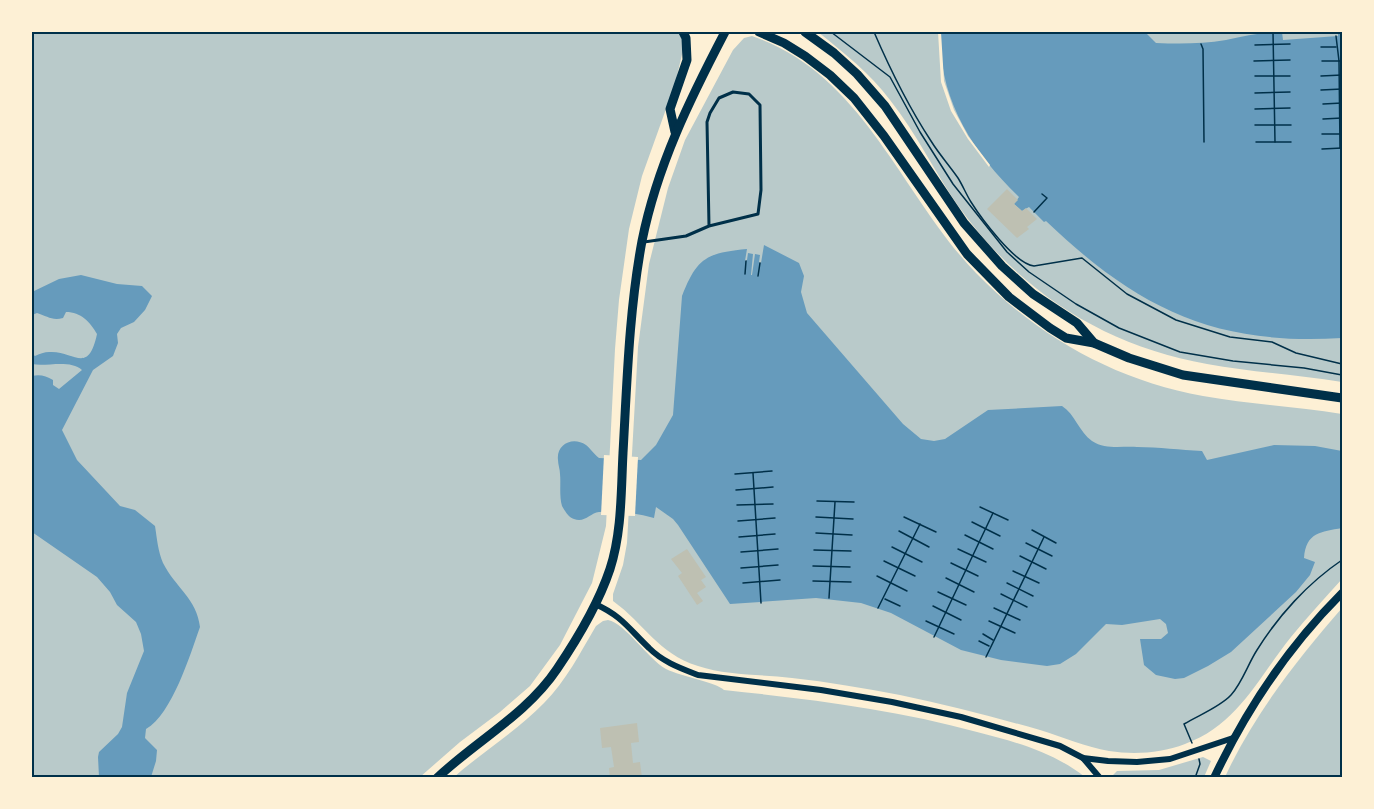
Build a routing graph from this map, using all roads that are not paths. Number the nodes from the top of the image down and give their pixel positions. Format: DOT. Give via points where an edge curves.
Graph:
graph roads {
  1 [pos="683,32"];
  2 [pos="725,32"];
  3 [pos="759,32"];
  4 [pos="805,32"];
  5 [pos="675,132"];
  6 [pos="709,226"];
  7 [pos="642,242"];
  8 [pos="1094,343"];
  9 [pos="1342,398"];
  10 [pos="1342,593"];
  11 [pos="595,604"];
  12 [pos="1233,738"];
  13 [pos="1083,758"];
  14 [pos="437,777"];
  15 [pos="1100,777"];
  16 [pos="1214,777"];
  1 -- 5 [label="main road" via="687,60 670,109"];
  2 -- 5 [label="main road"];
  3 -- 8 [label="main road" via="805,56 854,98 967,254 1009,297 1066,338"];
  4 -- 8 [label="main road" via="834,53 878,97 984,248 1022,285 1077,323"];
  5 -- 7 [label="main road" via="653,194"];
  6 -- 6 [label="lane" via="758,214 760,105 754,96 744,92 719,98 707,122"];
  6 -- 7 [label="lane" via="686,236"];
  7 -- 11 [label="main road" via="628,347 619,525 610,568"];
  8 -- 9 [label="main road" via="1183,375"];
  10 -- 12 [label="street" via="1276,672"];
  11 -- 13 [label="street" via="616,614 661,658 698,675 821,690 961,717 1042,740"];
  11 -- 14 [label="main road" via="557,670 536,696"];
  12 -- 13 [label="street" via="1183,756 1155,761"];
  12 -- 16 [label="street"];
  13 -- 15 [label="street"];
}
